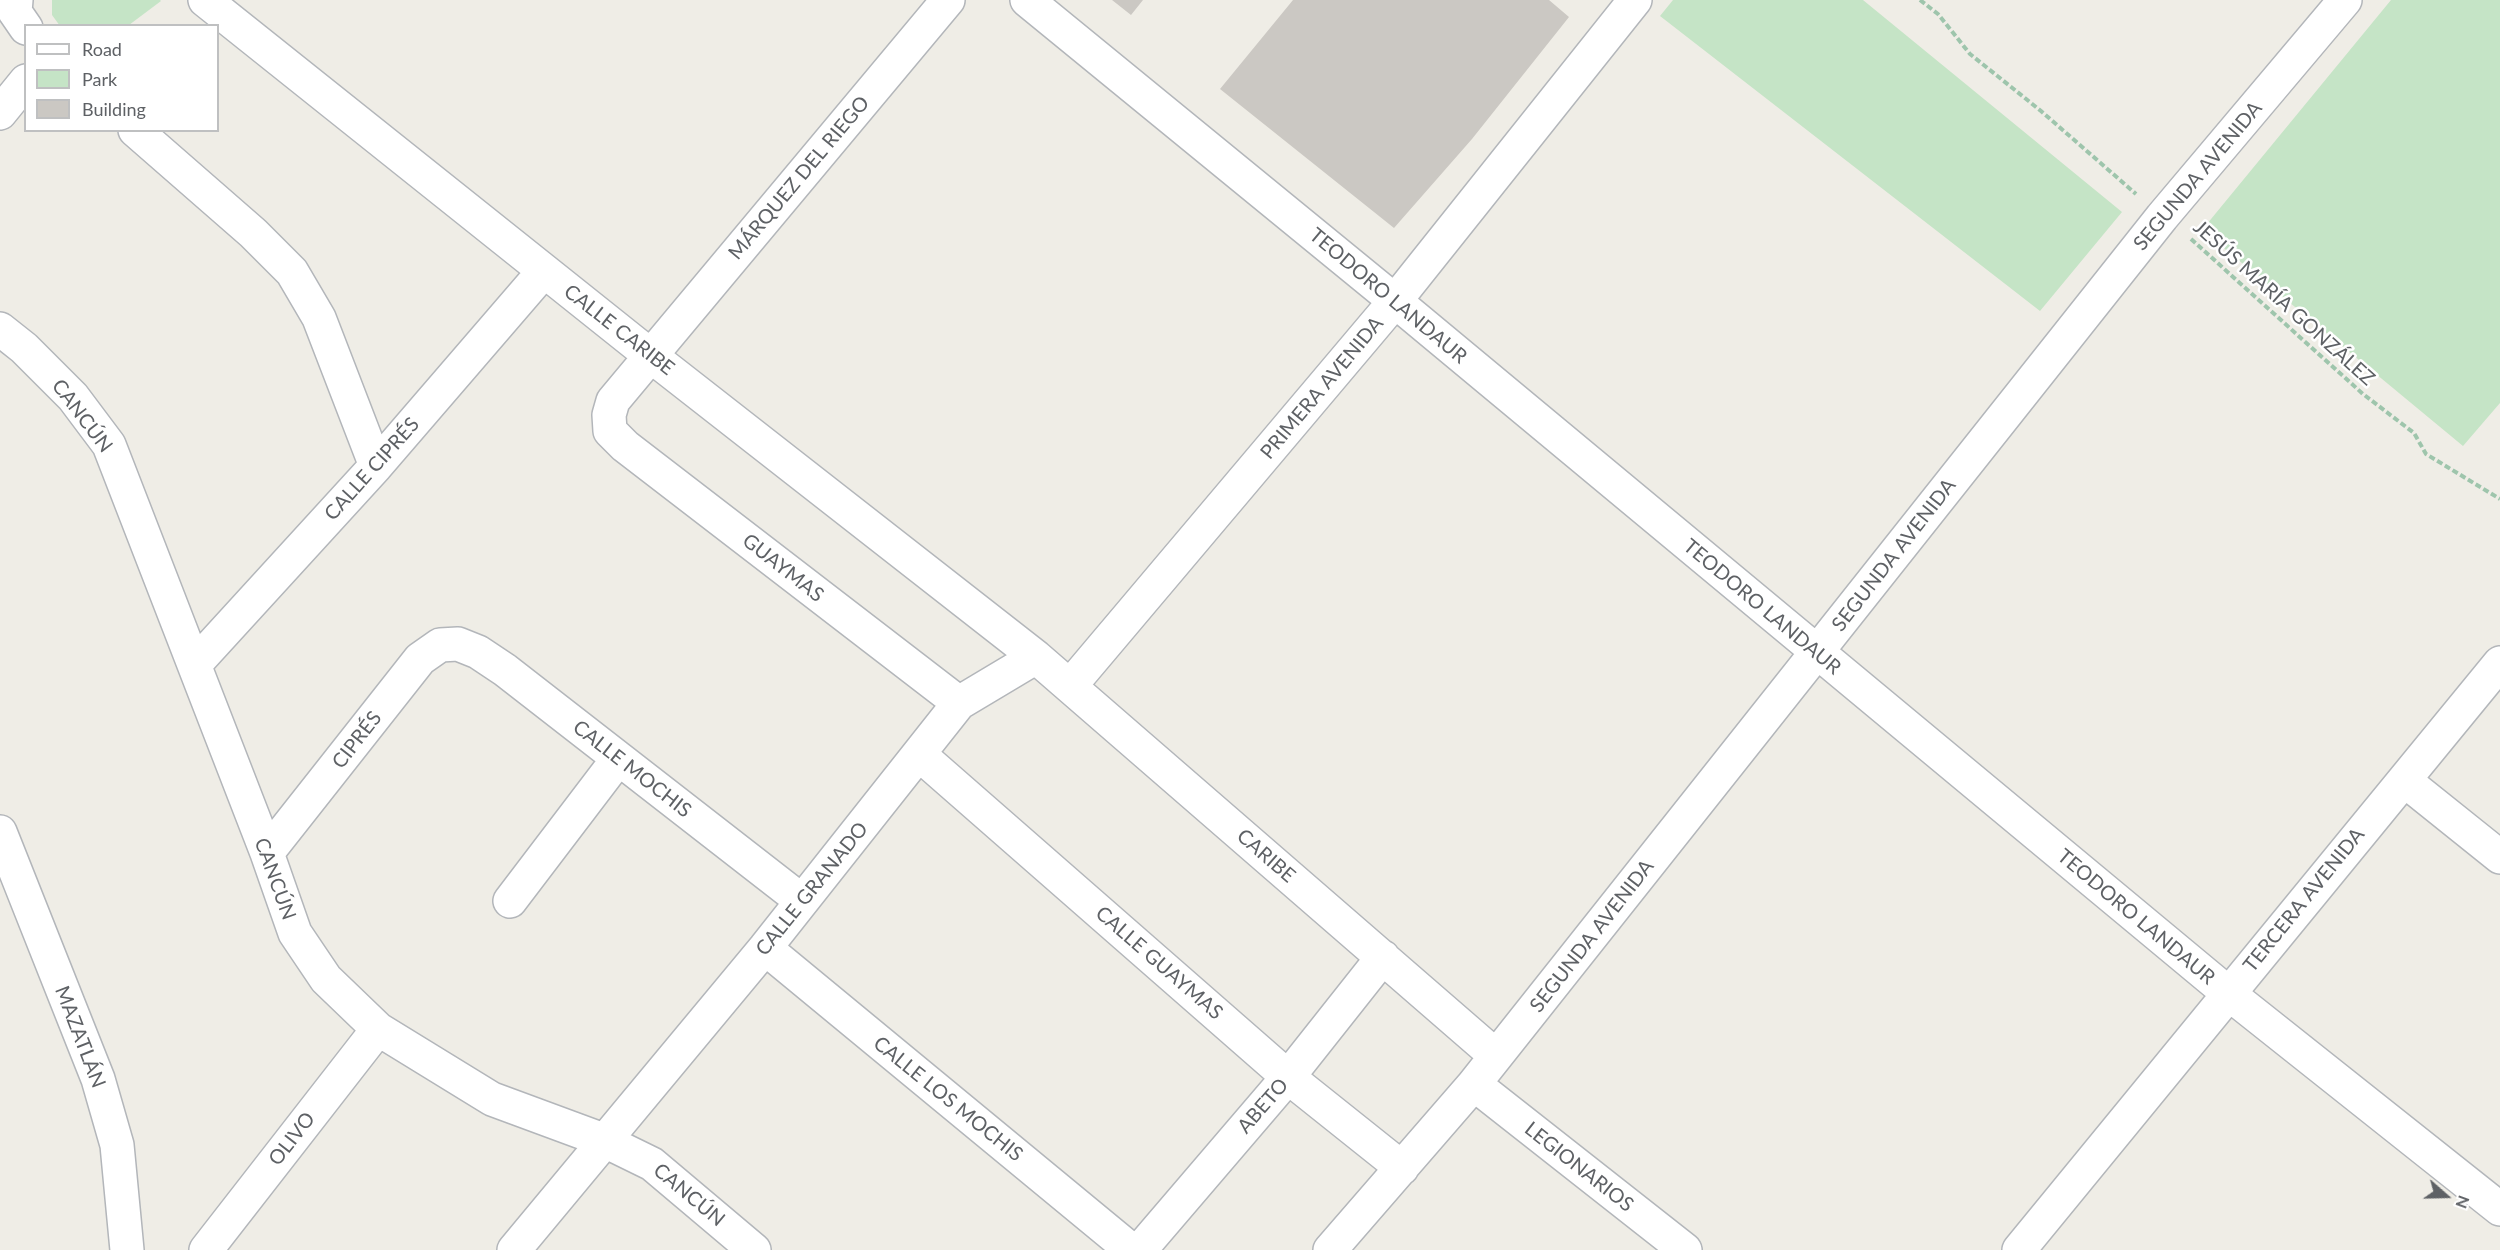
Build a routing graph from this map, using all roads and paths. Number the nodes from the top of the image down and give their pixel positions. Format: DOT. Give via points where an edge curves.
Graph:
graph roads {
  1 [pos="16,0"];
  2 [pos="205,0"];
  3 [pos="948,0"];
  4 [pos="1027,0"];
  5 [pos="1635,0"];
  6 [pos="1920,0"];
  7 [pos="2345,0"];
  8 [pos="231,17"];
  9 [pos="24,25"];
  10 [pos="24,83"];
  11 [pos="0,113"];
  12 [pos="137,132"];
  13 [pos="2162,216"];
  14 [pos="544,271"];
  15 [pos="1395,301"];
  16 [pos="0,329"];
  17 [pos="651,356"];
  18 [pos="610,431"];
  19 [pos="376,466"];
  20 [pos="2500,499"];
  21 [pos="458,644"];
  22 [pos="1816,653"];
  23 [pos="1036,657"];
  24 [pos="2500,663"];
  25 [pos="195,664"];
  26 [pos="1070,686"];
  27 [pos="959,703"];
  28 [pos="920,755"];
  29 [pos="618,759"];
  30 [pos="2404,780"];
  31 [pos="0,832"];
  32 [pos="267,853"];
  33 [pos="2500,857"];
  34 [pos="510,901"];
  35 [pos="802,901"];
  36 [pos="765,948"];
  37 [pos="1383,957"];
  38 [pos="2228,993"];
  39 [pos="378,1029"];
  40 [pos="1496,1056"];
  41 [pos="1288,1077"];
  42 [pos="1474,1084"];
  43 [pos="603,1140"];
  44 [pos="1402,1168"];
  45 [pos="2500,1209"];
  46 [pos="127,1250"];
  47 [pos="206,1250"];
  48 [pos="514,1250"];
  49 [pos="753,1250"];
  50 [pos="1131,1250"];
  51 [pos="1140,1250"];
  52 [pos="1330,1250"];
  53 [pos="1685,1250"];
  54 [pos="2019,1250"];
  1 -- 9 [label="street" via="15,12"];
  2 -- 8 [label="street, CALLE CARIBE"];
  3 -- 17 [label="street, MÁRQUEZ DEL RIEGO"];
  4 -- 15 [label="street, TEODORO LANDAUR"];
  5 -- 15 [label="street, PRIMERA AVENIDA"];
  6 -- 13 [label="path, JESÚS MARÍA GONZÁLEZ" via="1938,14 1970,54"];
  7 -- 13 [label="street, SEGUNDA AVENIDA"];
  8 -- 14 [label="street, CALLE CARIBE"];
  10 -- 11 [label="street"];
  12 -- 19 [label="street" via="253,233 292,273 319,318"];
  13 -- 20 [label="path, JESÚS MARÍA GONZÁLEZ" via="2201,246 2363,394 2414,433 2426,454"];
  13 -- 22 [label="street, SEGUNDA AVENIDA"];
  14 -- 17 [label="street, CALLE CARIBE"];
  14 -- 19 [label="street, CALLE CIPRÉS"];
  15 -- 22 [label="street, TEODORO LANDAUR"];
  15 -- 26 [label="street, PRIMERA AVENIDA"];
  16 -- 25 [label="street, CANCÚN" via="73,397 109,445"];
  17 -- 18 [label="street, MÁRQUEZ DEL RIEGO" via="613,401"];
  17 -- 23 [label="street, CALLE CARIBE"];
  18 -- 27 [label="street, GUAYMAS"];
  19 -- 25 [label="street, CALLE CIPRÉS"];
  21 -- 29 [label="street, CALLE MOCHIS" via="505,670"];
  21 -- 32 [label="street, CIPRÉS" via="440,645 420,659"];
  22 -- 38 [label="street, TEODORO LANDAUR"];
  22 -- 40 [label="street, SEGUNDA AVENIDA"];
  23 -- 26 [label="street, CARIBE"];
  23 -- 27 [label="street, CALLE GRANADO"];
  24 -- 30 [label="street, TERCERA AVENIDA"];
  25 -- 32 [label="street, CANCÚN"];
  26 -- 37 [label="street, CARIBE"];
  27 -- 28 [label="street, CALLE GRANADO"];
  28 -- 35 [label="street, CALLE GRANADO"];
  28 -- 41 [label="street, CALLE GUAYMAS"];
  29 -- 34 [label="street"];
  29 -- 35 [label="street, CALLE MOCHIS"];
  30 -- 33 [label="street"];
  30 -- 38 [label="street, TERCERA AVENIDA"];
  31 -- 46 [label="street, MAZATLÁN" via="98,1079 117,1144"];
  32 -- 39 [label="street, CANCÚN" via="295,933 326,979"];
  35 -- 36 [label="street, CALLE GRANADO"];
  36 -- 43 [label="street, CALLE GRANADO"];
  36 -- 50 [label="street, CALLE LOS MOCHIS"];
  37 -- 40 [label="street, CARIBE"];
  37 -- 41 [label="street, ABETO"];
  38 -- 45 [label="street, TEODORO LANDAUR"];
  38 -- 54 [label="street, TERCERA AVENIDA"];
  39 -- 43 [label="street, CANCÚN" via="492,1099"];
  39 -- 47 [label="street, OLIVO"];
  40 -- 42 [label="street, SEGUNDA AVENIDA"];
  41 -- 44 [label="street, CALLE GUAYMAS"];
  41 -- 51 [label="street, ABETO"];
  42 -- 44 [label="street, SEGUNDA AVENIDA"];
  42 -- 53 [label="street, LEGIONARIOS"];
  43 -- 48 [label="street, CALLE GRANADO"];
  43 -- 49 [label="street, CANCÚN" via="652,1164"];
  44 -- 52 [label="street, SEGUNDA AVENIDA"];
}
